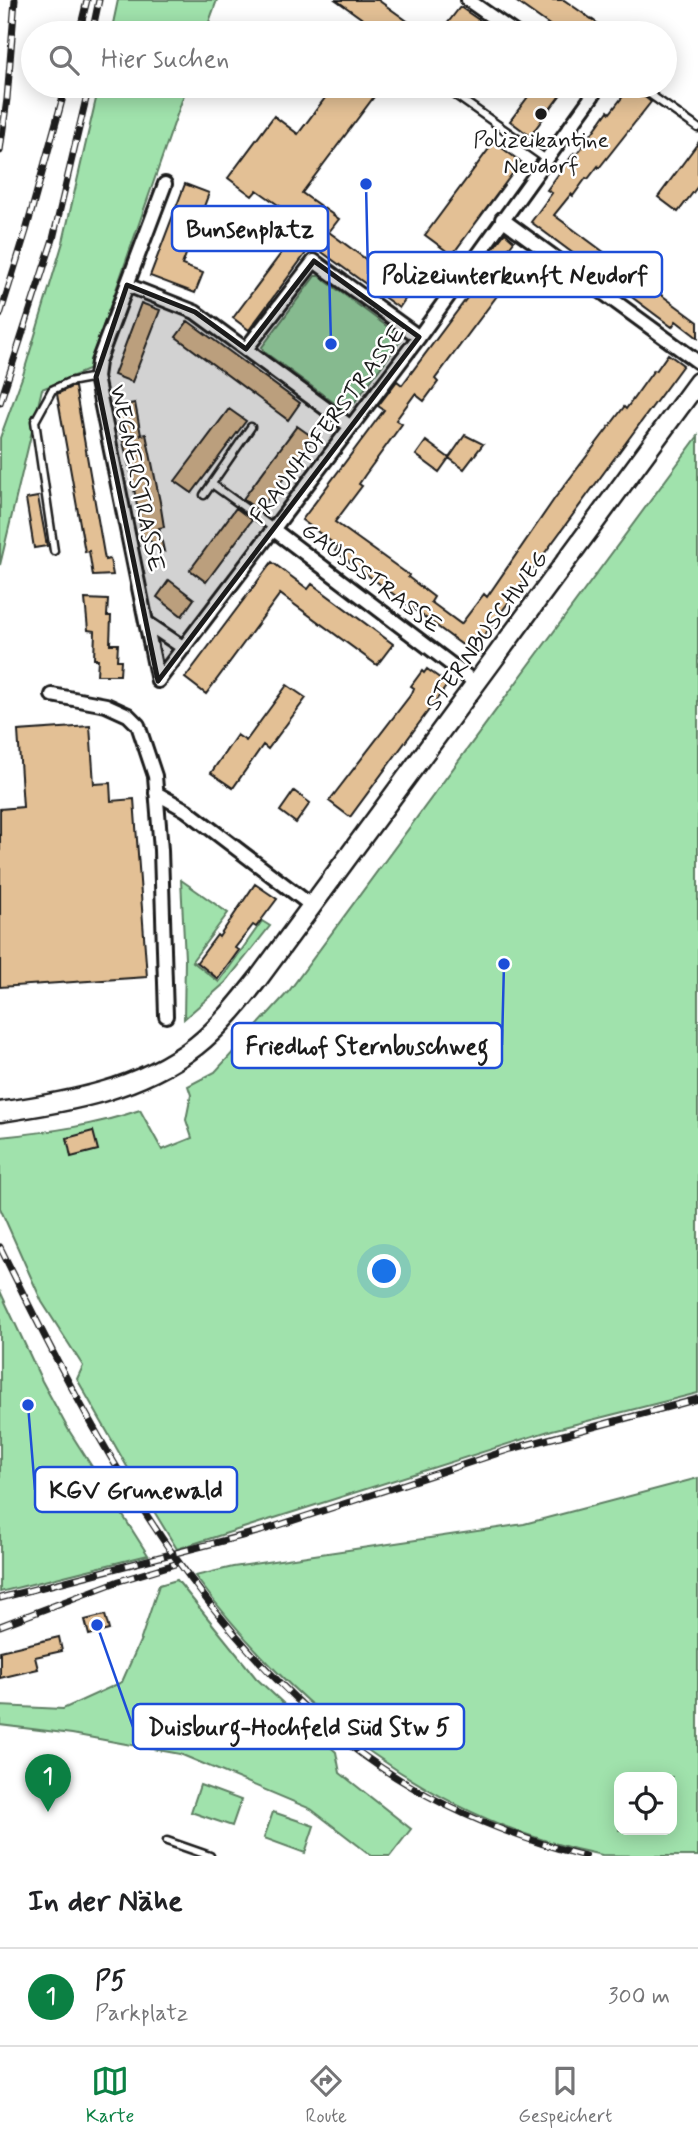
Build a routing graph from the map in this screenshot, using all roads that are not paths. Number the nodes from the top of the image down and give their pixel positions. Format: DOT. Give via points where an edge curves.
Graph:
graph roads {
  1 [pos="468,0"];
  2 [pos="498,21"];
  3 [pos="460,98"];
  4 [pos="591,98"];
  5 [pos="655,98"];
  6 [pos="698,128"];
  7 [pos="546,159"];
  8 [pos="165,184"];
  9 [pos="502,219"];
  10 [pos="127,285"];
  11 [pos="419,337"];
  12 [pos="246,349"];
  13 [pos="698,362"];
  14 [pos="96,377"];
  15 [pos="698,382"];
  16 [pos="251,427"];
  17 [pos="351,427"];
  18 [pos="212,484"];
  19 [pos="204,495"];
  20 [pos="274,530"];
  21 [pos="54,551"];
  22 [pos="147,623"];
  23 [pos="184,649"];
  24 [pos="158,681"];
  25 [pos="477,684"];
  26 [pos="52,695"];
  27 [pos="156,793"];
  28 [pos="312,906"];
  29 [pos="166,1016"];
  30 [pos="0,1112"];
  31 [pos="167,1841"];
  32 [pos="210,1856"];
  1 -- 2 [label="street"];
  3 -- 7 [label="lane"];
  4 -- 7 [label="street, FRAUNHOFERSTRASSE"];
  5 -- 6 [label="lane"];
  7 -- 9 [label="street, FRAUNHOFERSTRASSE"];
  8 -- 10 [label="street, WEGNERSTRASSE"];
  9 -- 11 [label="street, FRAUNHOFERSTRASSE"];
  9 -- 13 [label="street"];
  10 -- 12 [label="street" via="195,312"];
  10 -- 14 [label="street, WEGNERSTRASSE"];
  11 -- 12 [label="street" via="314,261"];
  11 -- 17 [label="street, FRAUNHOFERSTRASSE"];
  12 -- 17 [label="street"];
  14 -- 21 [label="lane" via="52,390 35,421"];
  14 -- 22 [label="street, WEGNERSTRASSE"];
  15 -- 25 [label="main road, STERNBUSCHWEG"];
  16 -- 18 [label="lane"];
  17 -- 20 [label="street, FRAUNHOFERSTRASSE"];
  18 -- 19 [label="lane"];
  18 -- 20 [label="lane"];
  20 -- 23 [label="street, FRAUNHOFERSTRASSE"];
  20 -- 25 [label="street, GAUSSSTRASSE"];
  22 -- 23 [label="street"];
  22 -- 24 [label="street, WEGNERSTRASSE"];
  23 -- 24 [label="street, FRAUNHOFERSTRASSE"];
  25 -- 28 [label="main road, STERNBUSCHWEG"];
  26 -- 27 [label="street" via="106,705 128,715 138,725"];
  27 -- 28 [label="street" via="186,810"];
  27 -- 29 [label="street"];
  28 -- 30 [label="main road, STERNBUSCHWEG" via="228,1017 195,1047 149,1074 99,1095"];
  31 -- 32 [label="lane"];
}
